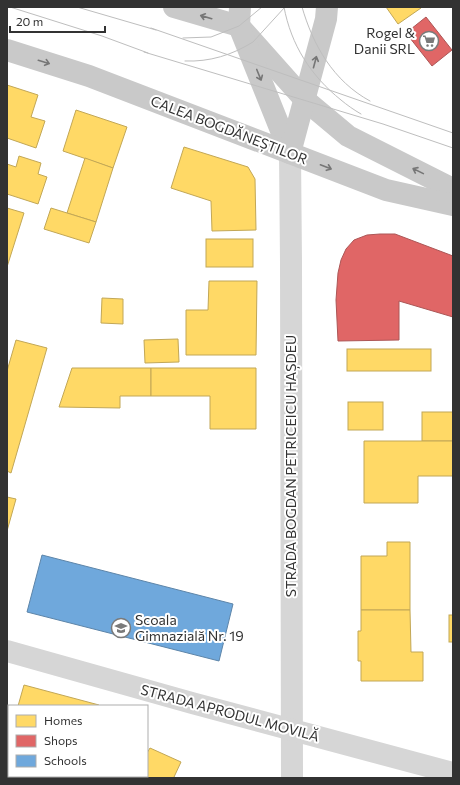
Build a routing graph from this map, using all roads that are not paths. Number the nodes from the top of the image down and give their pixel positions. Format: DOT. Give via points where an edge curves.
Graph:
graph roads {
  1 [pos="174,7"];
  2 [pos="327,7"];
  3 [pos="240,17"];
  4 [pos="7,50"];
  5 [pos="305,100"];
  6 [pos="290,153"];
  7 [pos="453,189"];
  8 [pos="453,205"];
  9 [pos="7,651"];
  10 [pos="291,729"];
  11 [pos="453,773"];
  12 [pos="292,778"];
  3 -- 1 [label="main road, one-way"];
  5 -- 2 [label="main road, one-way"];
  3 -- 5 [label="main road"];
  3 -- 6 [label="main road, one-way"];
  4 -- 6 [label="main road, CALEA BOGDĂNEȘTILOR, one-way" via="89,76"];
  5 -- 6 [label="main road"];
  7 -- 5 [label="main road, one-way" via="348,136"];
  6 -- 8 [label="main road, CALEA BOGDĂNEȘTILOR, one-way" via="386,190"];
  6 -- 10 [label="street, STRADA BOGDAN PETRICEICU HAȘDEU"];
  9 -- 10 [label="street, STRADA APRODUL MOVILĂ"];
  10 -- 11 [label="street, STRADA APRODUL MOVILĂ"];
  10 -- 12 [label="street, STRADA BOGDAN PETRICEICU HAȘDEU"];
}
